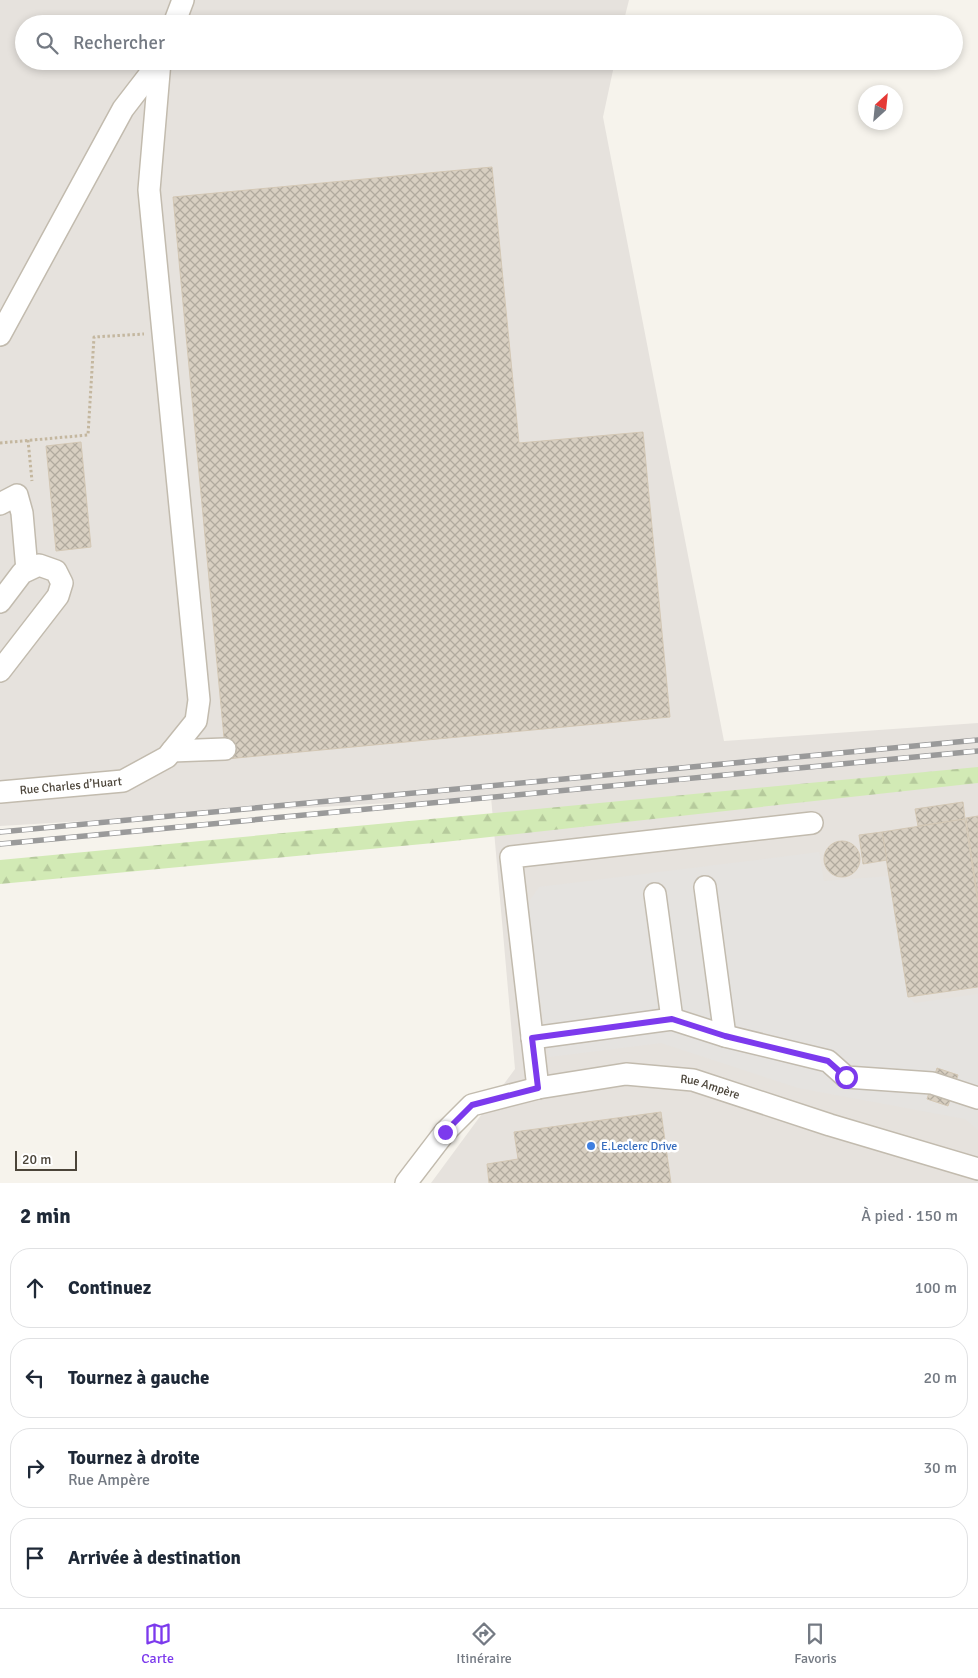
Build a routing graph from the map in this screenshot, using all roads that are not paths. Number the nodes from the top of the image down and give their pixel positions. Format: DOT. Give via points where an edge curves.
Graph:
graph roads {
  1 [pos="183,0"];
  2 [pos="177,15"];
  3 [pos="153,70"];
  4 [pos="159,70"];
  5 [pos="0,335"];
  6 [pos="0,504"];
  7 [pos="27,570"];
  8 [pos="0,601"];
  9 [pos="0,671"];
  10 [pos="226,749"];
  11 [pos="169,754"];
  12 [pos="0,792"];
  13 [pos="812,823"];
  14 [pos="705,887"];
  15 [pos="655,894"];
  16 [pos="672,1019"];
  17 [pos="725,1036"];
  18 [pos="532,1038"];
  19 [pos="538,1088"];
  20 [pos="978,1098"];
  21 [pos="445,1132"];
  22 [pos="978,1169"];
  23 [pos="406,1183"];
  24 [pos="425,1183"];
  1 -- 2 [label="street"];
  3 -- 5 [label="street" via="123,110"];
  4 -- 11 [label="street" via="149,190 199,700 196,721"];
  6 -- 7 [label="street" via="16,495 22,513"];
  7 -- 8 [label="street"];
  7 -- 9 [label="street" via="39,565 56,571 62,583 58,596"];
  10 -- 11 [label="street"];
  11 -- 12 [label="street, Rue Charles d’Huart" via="123,781"];
  13 -- 18 [label="street" via="511,858"];
  14 -- 17 [label="street"];
  15 -- 16 [label="street"];
  16 -- 17 [label="street"];
  16 -- 18 [label="street"];
  17 -- 20 [label="street" via="828,1061 846,1077 932,1083"];
  18 -- 19 [label="street"];
  19 -- 21 [label="street, Rue Ampère" via="472,1105"];
  19 -- 22 [label="street, Rue Ampère" via="626,1074 693,1080"];
  21 -- 23 [label="street, Rue Ampère"];
  21 -- 24 [label="street, Rue Ampère"];
}
